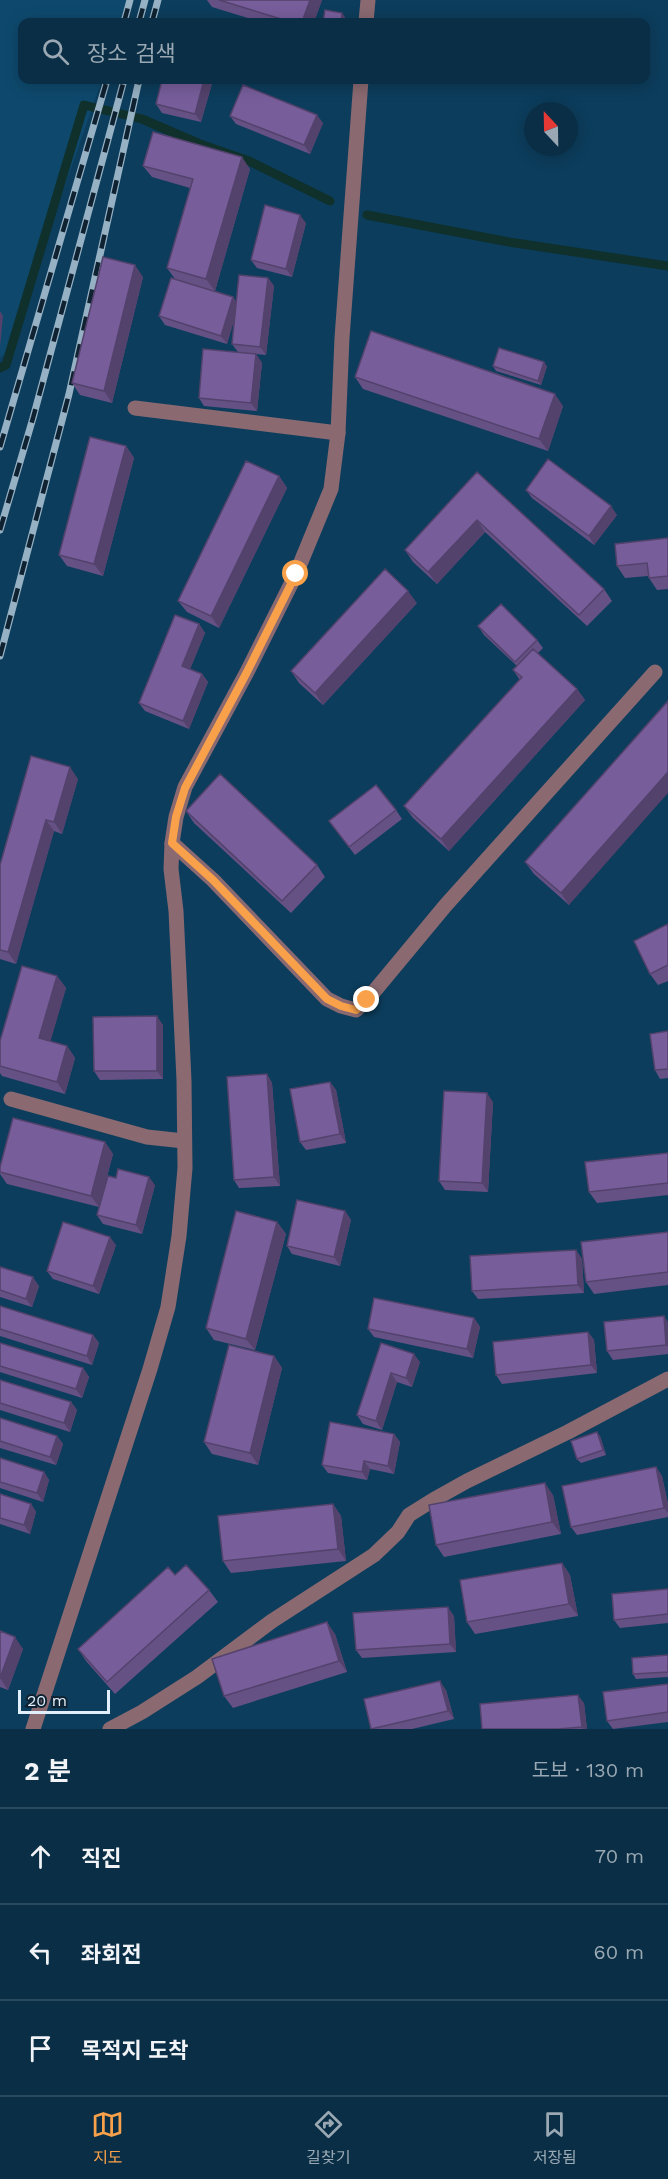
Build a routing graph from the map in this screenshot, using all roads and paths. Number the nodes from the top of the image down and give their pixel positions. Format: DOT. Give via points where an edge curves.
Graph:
graph roads {
  1 [pos="368,0"];
  2 [pos="366,18"];
  3 [pos="361,84"];
  4 [pos="135,408"];
  5 [pos="338,433"];
  6 [pos="655,672"];
  7 [pos="172,843"];
  8 [pos="11,1099"];
  9 [pos="184,1141"];
  10 [pos="668,1379"];
  11 [pos="33,1729"];
  12 [pos="110,1729"];
  1 -- 2 [label="street"];
  3 -- 5 [label="street"];
  4 -- 5 [label="street"];
  5 -- 7 [label="street" via="331,489 315,531 185,788"];
  6 -- 7 [label="street" via="356,1010 327,999 213,880"];
  7 -- 9 [label="street"];
  8 -- 9 [label="street" via="147,1137"];
  9 -- 11 [label="street" via="179,1236 168,1307"];
  10 -- 12 [label="street" via="467,1481 409,1515 374,1555 272,1621 197,1677"];
}
